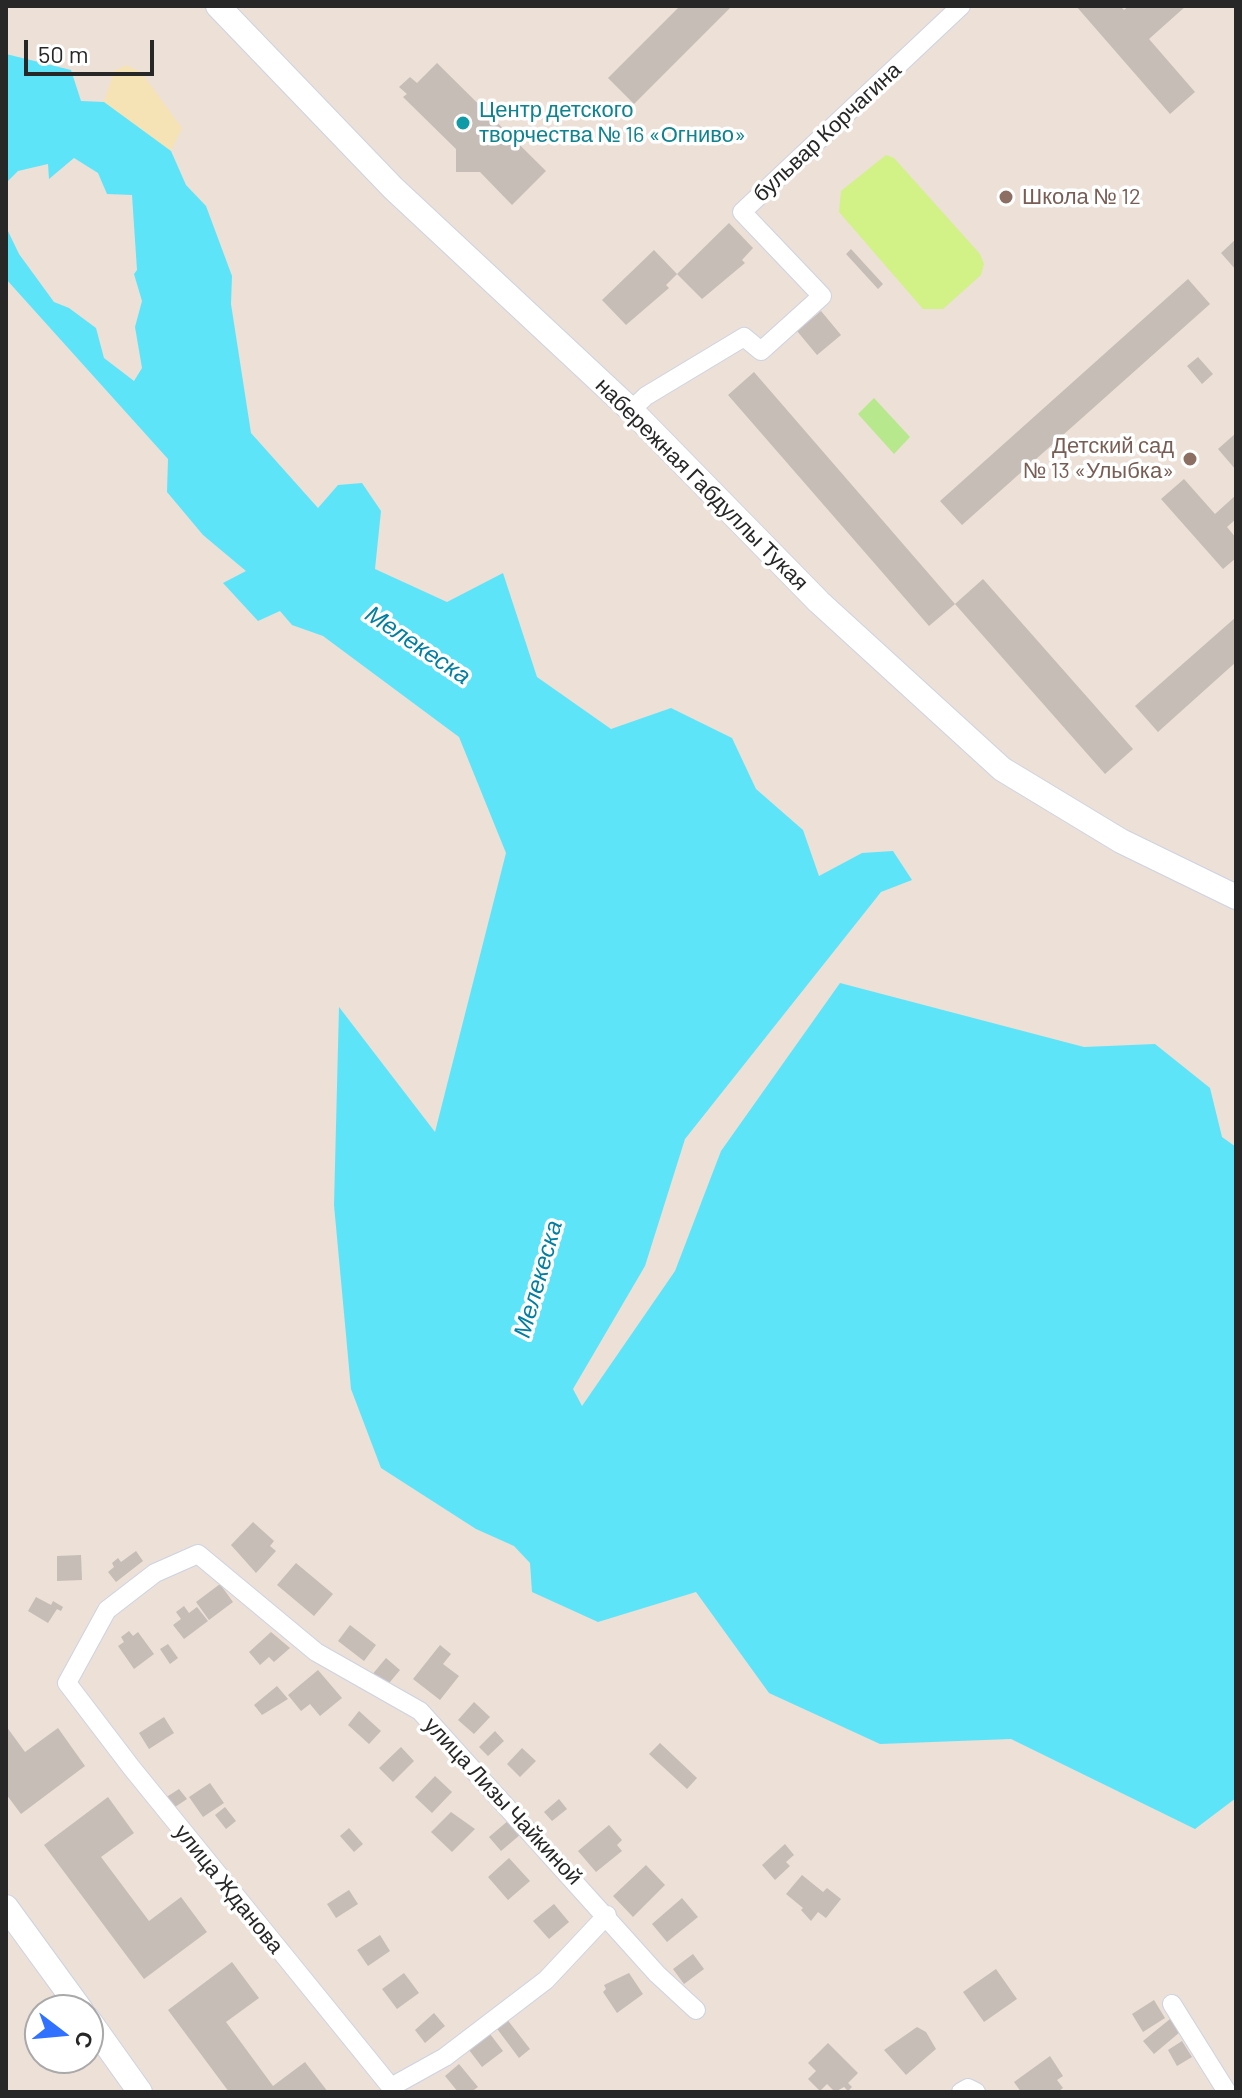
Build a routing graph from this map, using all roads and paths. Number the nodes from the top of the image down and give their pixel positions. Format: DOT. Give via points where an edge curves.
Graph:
graph roads {
  1 [pos="218,6"];
  2 [pos="961,6"];
  3 [pos="631,410"];
  4 [pos="1236,897"];
  5 [pos="67,1683"];
  6 [pos="6,1907"];
  7 [pos="607,1915"];
  8 [pos="69,1994"];
  9 [pos="1172,2004"];
  10 [pos="696,2010"];
  11 [pos="104,2041"];
  12 [pos="393,2090"];
  13 [pos="140,2092"];
  14 [pos="961,2092"];
  15 [pos="976,2092"];
  16 [pos="1227,2092"];
  1 -- 3 [label="main road, набережная Габдуллы Тукая" via="393,188"];
  2 -- 3 [label="street, бульвар Корчагина" via="742,212 822,296 761,351 744,337"];
  3 -- 4 [label="main road, набережная Габдуллы Тукая" via="819,602 1002,769 1081,819"];
  5 -- 7 [label="street, улица Лизы Чайкиной" via="107,1610 155,1573 198,1554 316,1652 420,1711"];
  5 -- 12 [label="street, улица Жданова"];
  6 -- 8 [label="main road"];
  7 -- 10 [label="street, улица Лизы Чайкиной"];
  7 -- 12 [label="street" via="546,1980"];
  9 -- 16 [label="street"];
  11 -- 13 [label="main road"];
  14 -- 15 [label="street"];
}
